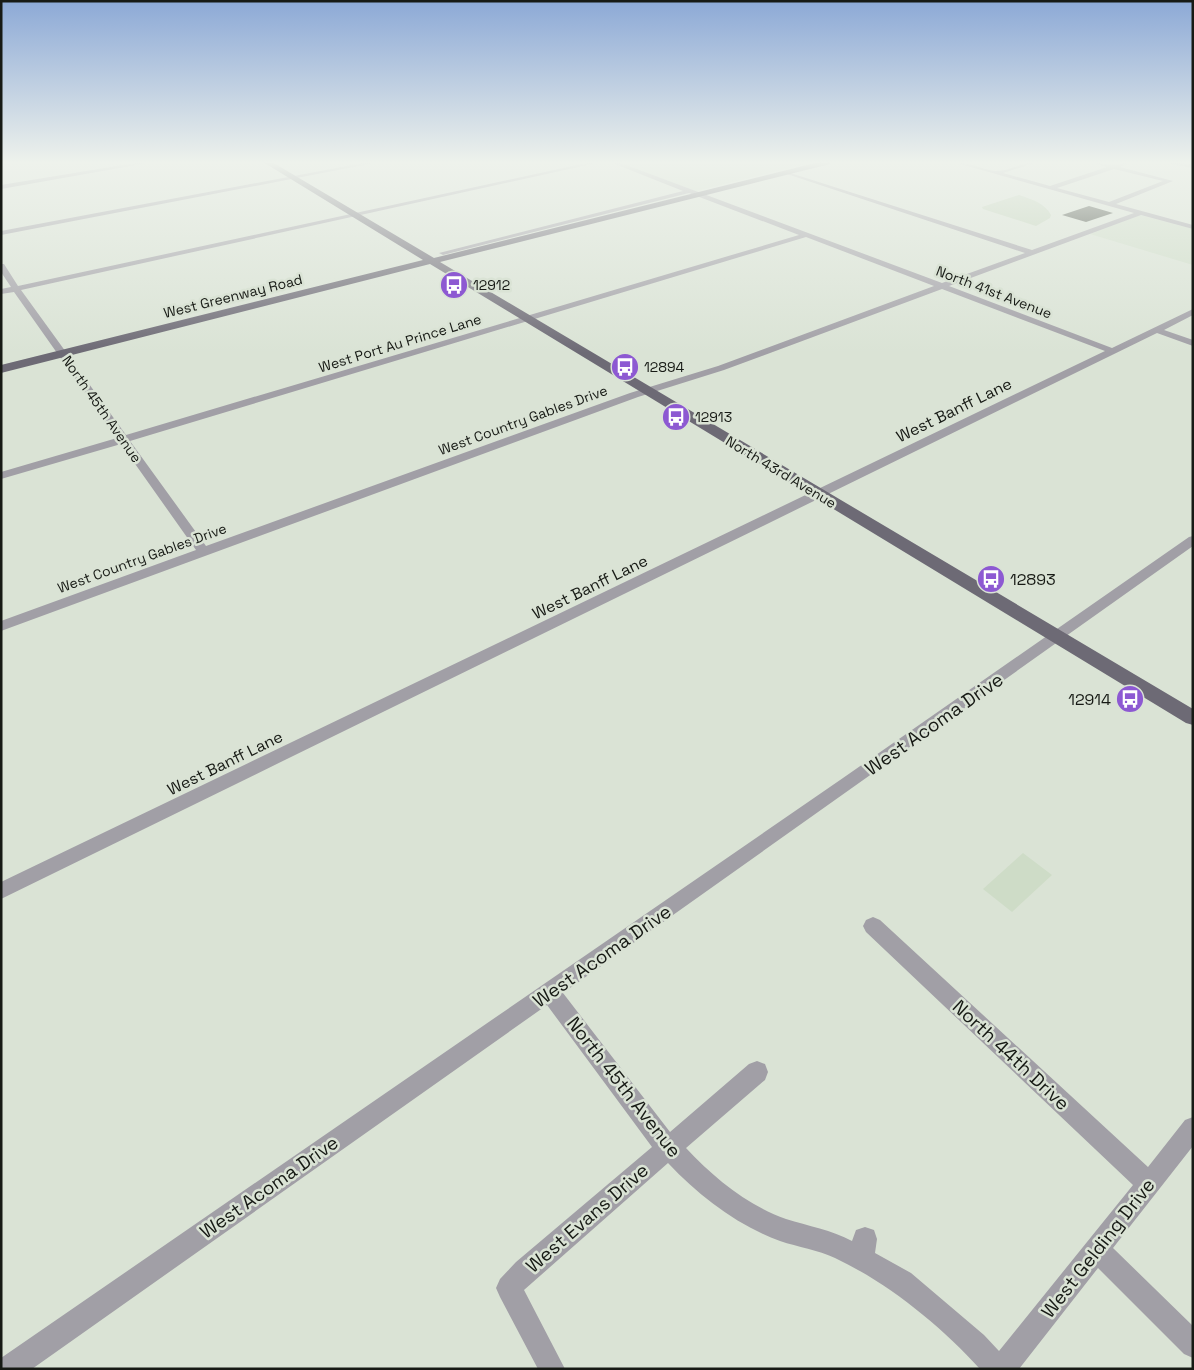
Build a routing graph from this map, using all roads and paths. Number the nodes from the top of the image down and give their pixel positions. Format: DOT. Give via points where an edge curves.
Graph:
graph roads {
  1 [pos="39,226"];
  2 [pos="304,226"];
  3 [pos="376,226"];
  4 [pos="563,226"];
  5 [pos="782,226"];
  6 [pos="952,226"];
  7 [pos="1104,226"];
  8 [pos="1,233"];
  9 [pos="806,235"];
  10 [pos="468,250"];
  11 [pos="1032,252"];
  12 [pos="437,258"];
  13 [pos="1,266"];
  14 [pos="940,286"];
  15 [pos="16,288"];
  16 [pos="1,292"];
  17 [pos="1193,312"];
  18 [pos="527,319"];
  19 [pos="1157,330"];
  20 [pos="1193,343"];
  21 [pos="1113,351"];
  22 [pos="63,354"];
  23 [pos="1,369"];
  24 [pos="646,391"];
  25 [pos="124,439"];
  26 [pos="1,476"];
  27 [pos="820,495"];
  28 [pos="1193,540"];
  29 [pos="204,552"];
  30 [pos="1,626"];
  31 [pos="1057,637"];
  32 [pos="1193,718"];
  33 [pos="1,891"];
  34 [pos="873,926"];
  35 [pos="550,992"];
  36 [pos="757,1072"];
  37 [pos="1193,1128"];
  38 [pos="668,1148"];
  39 [pos="1149,1184"];
  40 [pos="1097,1249"];
  41 [pos="1193,1345"];
  42 [pos="8,1369"];
  43 [pos="552,1369"];
  44 [pos="998,1369"];
  45 [pos="1002,1369"];
  1 -- 8 [label="street"];
  2 -- 15 [label="street"];
  3 -- 12 [label="main road, North 43rd Avenue"];
  4 -- 10 [label="main road, West Greenway Road"];
  5 -- 9 [label="street, North 41st Avenue"];
  6 -- 11 [label="street"];
  7 -- 11 [label="street, West Country Gables Drive"];
  9 -- 14 [label="street, North 41st Avenue"];
  9 -- 18 [label="street, West Port Au Prince Lane"];
  10 -- 12 [label="main road, West Greenway Road"];
  10 -- 12 [label="street, West Greenway Road"];
  11 -- 14 [label="street, West Country Gables Drive"];
  12 -- 18 [label="main road, North 43rd Avenue"];
  12 -- 22 [label="main road, West Greenway Road"];
  13 -- 15 [label="street, North 45th Avenue"];
  14 -- 21 [label="street, North 41st Avenue"];
  14 -- 24 [label="street, West Country Gables Drive" via="721,368"];
  15 -- 16 [label="street"];
  15 -- 22 [label="street, North 45th Avenue"];
  17 -- 19 [label="street, West Banff Lane"];
  18 -- 24 [label="main road, North 43rd Avenue"];
  18 -- 25 [label="street, West Port Au Prince Lane"];
  19 -- 20 [label="street"];
  19 -- 21 [label="street, West Banff Lane"];
  21 -- 27 [label="street, West Banff Lane"];
  22 -- 23 [label="main road, West Greenway Road"];
  22 -- 25 [label="street, North 45th Avenue"];
  24 -- 27 [label="main road, North 43rd Avenue"];
  24 -- 29 [label="street, West Country Gables Drive"];
  25 -- 26 [label="street, West Port Au Prince Lane"];
  25 -- 29 [label="street, North 45th Avenue"];
  27 -- 31 [label="main road, North 43rd Avenue"];
  27 -- 33 [label="street, West Banff Lane"];
  28 -- 31 [label="street, West Acoma Drive"];
  29 -- 30 [label="street, West Country Gables Drive"];
  31 -- 32 [label="main road, North 43rd Avenue"];
  31 -- 35 [label="street, West Acoma Drive"];
  34 -- 39 [label="street, North 44th Drive"];
  35 -- 38 [label="street, North 45th Avenue"];
  35 -- 42 [label="street, West Acoma Drive"];
  36 -- 38 [label="street, West Evans Drive"];
  37 -- 39 [label="street, West Gelding Drive"];
  38 -- 43 [label="street, West Evans Drive" via="509,1288"];
  38 -- 44 [label="street, North 45th Avenue" via="698,1178 748,1212 781,1229 839,1247 863,1249 975,1344"];
  39 -- 40 [label="street, West Gelding Drive"];
  40 -- 41 [label="street"];
  40 -- 45 [label="street, West Gelding Drive"];
}
